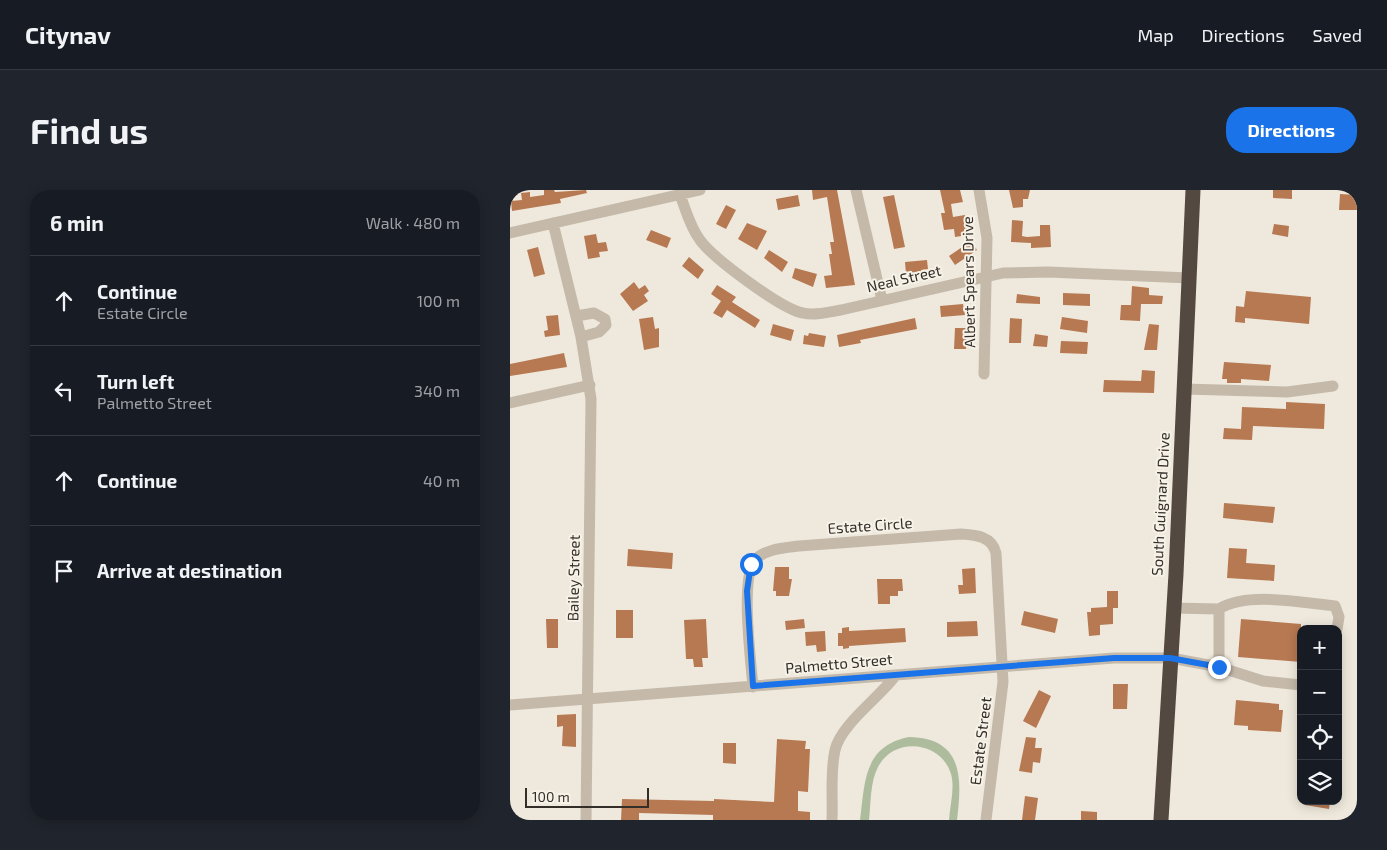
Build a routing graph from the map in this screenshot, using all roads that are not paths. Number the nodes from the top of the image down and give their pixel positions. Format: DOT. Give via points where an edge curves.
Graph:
graph roads {
  1 [pos="700,190"];
  2 [pos="856,190"];
  3 [pos="979,190"];
  4 [pos="1193,190"];
  5 [pos="680,194"];
  6 [pos="553,223"];
  7 [pos="510,233"];
  8 [pos="987,277"];
  9 [pos="1189,278"];
  10 [pos="882,300"];
  11 [pos="576,316"];
  12 [pos="581,337"];
  13 [pos="984,374"];
  14 [pos="590,384"];
  15 [pos="1333,386"];
  16 [pos="1184,389"];
  17 [pos="510,403"];
  18 [pos="1173,608"];
  19 [pos="1219,609"];
  20 [pos="1338,625"];
  21 [pos="1170,658"];
  22 [pos="1002,666"];
  23 [pos="1219,667"];
  24 [pos="896,675"];
  25 [pos="1297,685"];
  26 [pos="753,686"];
  27 [pos="587,699"];
  28 [pos="510,705"];
  29 [pos="586,820"];
  30 [pos="832,820"];
  31 [pos="986,820"];
  32 [pos="1161,820"];
  1 -- 5 [label="street"];
  2 -- 10 [label="street"];
  3 -- 8 [label="street, Albert Spears Drive" via="987,238"];
  4 -- 9 [label="highway, South Guignard Drive"];
  5 -- 6 [label="street"];
  5 -- 10 [label="street, Neal Street" via="692,226 704,246 783,306 803,313 821,314"];
  6 -- 7 [label="street"];
  6 -- 11 [label="street, Bailey Street"];
  8 -- 9 [label="street, Neal Street" via="1004,273 1048,272"];
  8 -- 10 [label="street, Neal Street"];
  8 -- 13 [label="street, Albert Spears Drive"];
  9 -- 16 [label="highway, South Guignard Drive"];
  11 -- 12 [label="street, Bailey Street"];
  11 -- 12 [label="street" via="594,313 605,319 603,330"];
  12 -- 14 [label="street, Bailey Street"];
  14 -- 17 [label="street"];
  14 -- 27 [label="street, Bailey Street"];
  15 -- 16 [label="street" via="1287,392"];
  16 -- 18 [label="highway, South Guignard Drive"];
  18 -- 19 [label="street"];
  18 -- 21 [label="highway, South Guignard Drive"];
  19 -- 20 [label="street" via="1231,602 1256,600 1335,606"];
  19 -- 23 [label="street"];
  21 -- 22 [label="street, Palmetto Street" via="1114,658"];
  21 -- 23 [label="street, Palmetto Street"];
  21 -- 32 [label="highway, South Guignard Drive"];
  22 -- 24 [label="street, Palmetto Street"];
  22 -- 26 [label="street, Estate Circle" via="996,552 995,547 981,536 961,534 798,546 764,554 751,564 747,591"];
  22 -- 31 [label="street, Estate Street" via="1003,682"];
  23 -- 25 [label="street, Palmetto Street" via="1263,681"];
  24 -- 26 [label="street, Palmetto Street"];
  24 -- 30 [label="street" via="845,730 835,749"];
  26 -- 27 [label="street, Palmetto Street"];
  27 -- 28 [label="street, Palmetto Street"];
  27 -- 29 [label="street, Bailey Street"];
}
